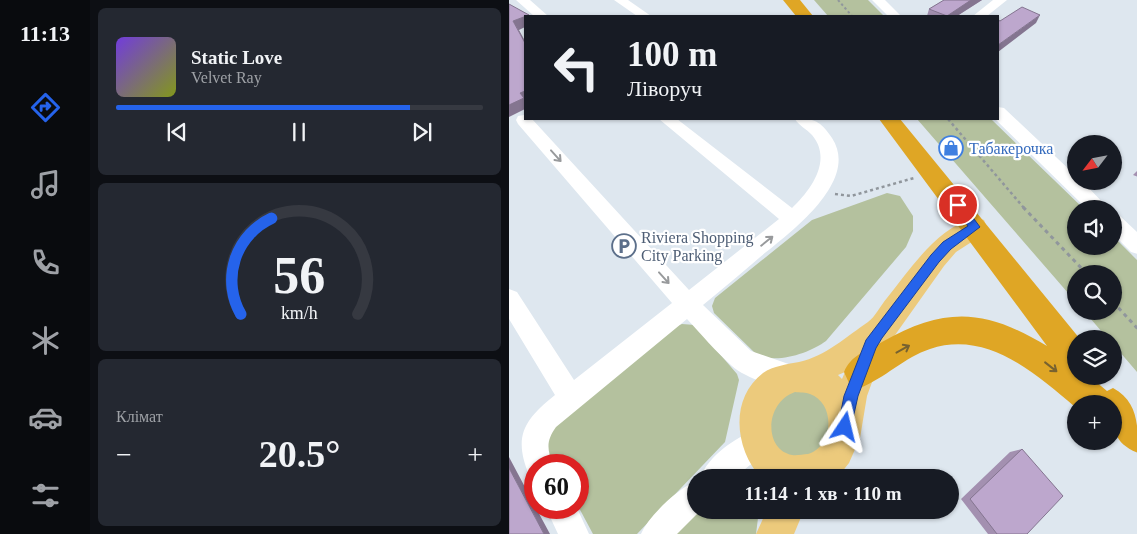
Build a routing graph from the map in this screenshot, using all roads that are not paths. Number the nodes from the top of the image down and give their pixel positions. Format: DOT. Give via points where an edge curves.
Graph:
graph roads {
  1 [pos="522,0"];
  2 [pos="620,0"];
  3 [pos="791,0"];
  4 [pos="877,0"];
  5 [pos="1001,0"];
  6 [pos="541,15"];
  7 [pos="643,15"];
  8 [pos="804,15"];
  9 [pos="894,15"];
  10 [pos="980,15"];
  11 [pos="999,113"];
  12 [pos="668,120"];
  13 [pos="804,120"];
  14 [pos="890,120"];
  15 [pos="519,122"];
  16 [pos="1090,200"];
  17 [pos="793,219"];
  18 [pos="975,227"];
  19 [pos="1122,231"];
  20 [pos="1137,246"];
  21 [pos="509,300"];
  22 [pos="688,304"];
  23 [pos="884,324"];
  24 [pos="1067,346"];
  25 [pos="742,359"];
  26 [pos="860,372"];
  27 [pos="797,377"];
  28 [pos="1086,395"];
  29 [pos="571,398"];
  30 [pos="1122,417"];
  31 [pos="1122,424"];
  32 [pos="845,427"];
  33 [pos="1137,437"];
  34 [pos="761,448"];
  35 [pos="535,454"];
  36 [pos="724,469"];
  37 [pos="779,469"];
  38 [pos="819,469"];
  39 [pos="687,504"];
  40 [pos="566,519"];
  41 [pos="774,519"];
  42 [pos="782,519"];
  43 [pos="574,534"];
  44 [pos="656,534"];
  45 [pos="774,534"];
  1 -- 6 [label="street"];
  2 -- 7 [label="street"];
  3 -- 8 [label="highway"];
  4 -- 9 [label="street"];
  5 -- 10 [label="street"];
  11 -- 16 [label="street"];
  12 -- 17 [label="street"];
  13 -- 17 [label="street" via="821,133 829,149 830,167 821,189"];
  14 -- 18 [label="highway"];
  15 -- 22 [label="street, one-way"];
  22 -- 17 [label="street, one-way"];
  18 -- 23 [label="main road" via="941,252"];
  18 -- 24 [label="highway"];
  19 -- 20 [label="street"];
  21 -- 29 [label="street"];
  22 -- 25 [label="street"];
  22 -- 29 [label="street"];
  23 -- 26 [label="main road" via="871,344"];
  23 -- 27 [label="main road" via="849,355"];
  25 -- 27 [label="street" via="765,370"];
  25 -- 34 [label="street" via="753,386"];
  26 -- 28 [label="highway, one-way" via="926,335 954,329 978,330 1030,351"];
  26 -- 32 [label="main road"];
  27 -- 32 [label="main road" via="821,382 837,396 842,405"];
  27 -- 34 [label="main road" via="781,381 764,396"];
  29 -- 35 [label="street" via="536,431 532,444"];
  30 -- 33 [label="highway"];
  31 -- 33 [label="highway"];
  32 -- 38 [label="main road" via="837,451"];
  34 -- 36 [label="street" via="744,450"];
  34 -- 37 [label="main road" via="771,464"];
  39 -- 44 [label="street"];
  40 -- 43 [label="street"];
  41 -- 45 [label="main road"];
  42 -- 45 [label="main road"];
}
